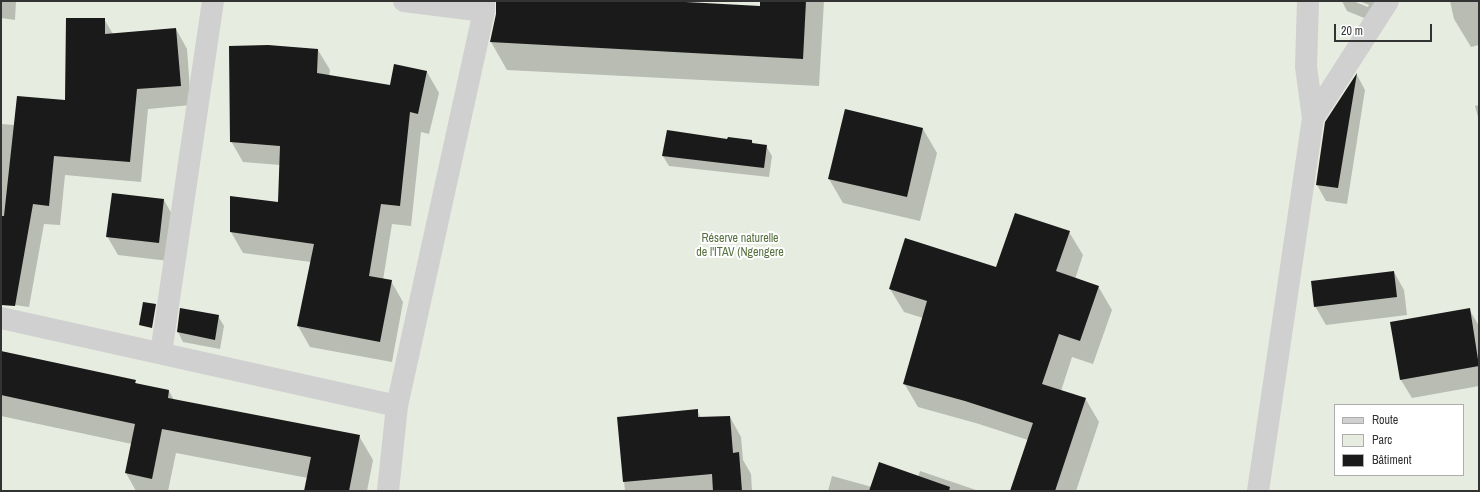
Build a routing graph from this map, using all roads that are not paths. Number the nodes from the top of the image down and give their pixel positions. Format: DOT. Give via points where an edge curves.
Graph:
graph roads {
  1 [pos="213,1"];
  2 [pos="404,1"];
  3 [pos="1308,1"];
  4 [pos="1388,1"];
  5 [pos="484,6"];
  6 [pos="1313,118"];
  7 [pos="1,318"];
  8 [pos="161,353"];
  9 [pos="397,406"];
  10 [pos="388,491"];
  11 [pos="1258,491"];
  1 -- 8 [label="street"];
  2 -- 5 [label="street"];
  3 -- 6 [label="street" via="1306,67"];
  4 -- 6 [label="street"];
  5 -- 9 [label="street"];
  6 -- 11 [label="street"];
  7 -- 8 [label="street"];
  8 -- 9 [label="street"];
  9 -- 10 [label="street"];
}
